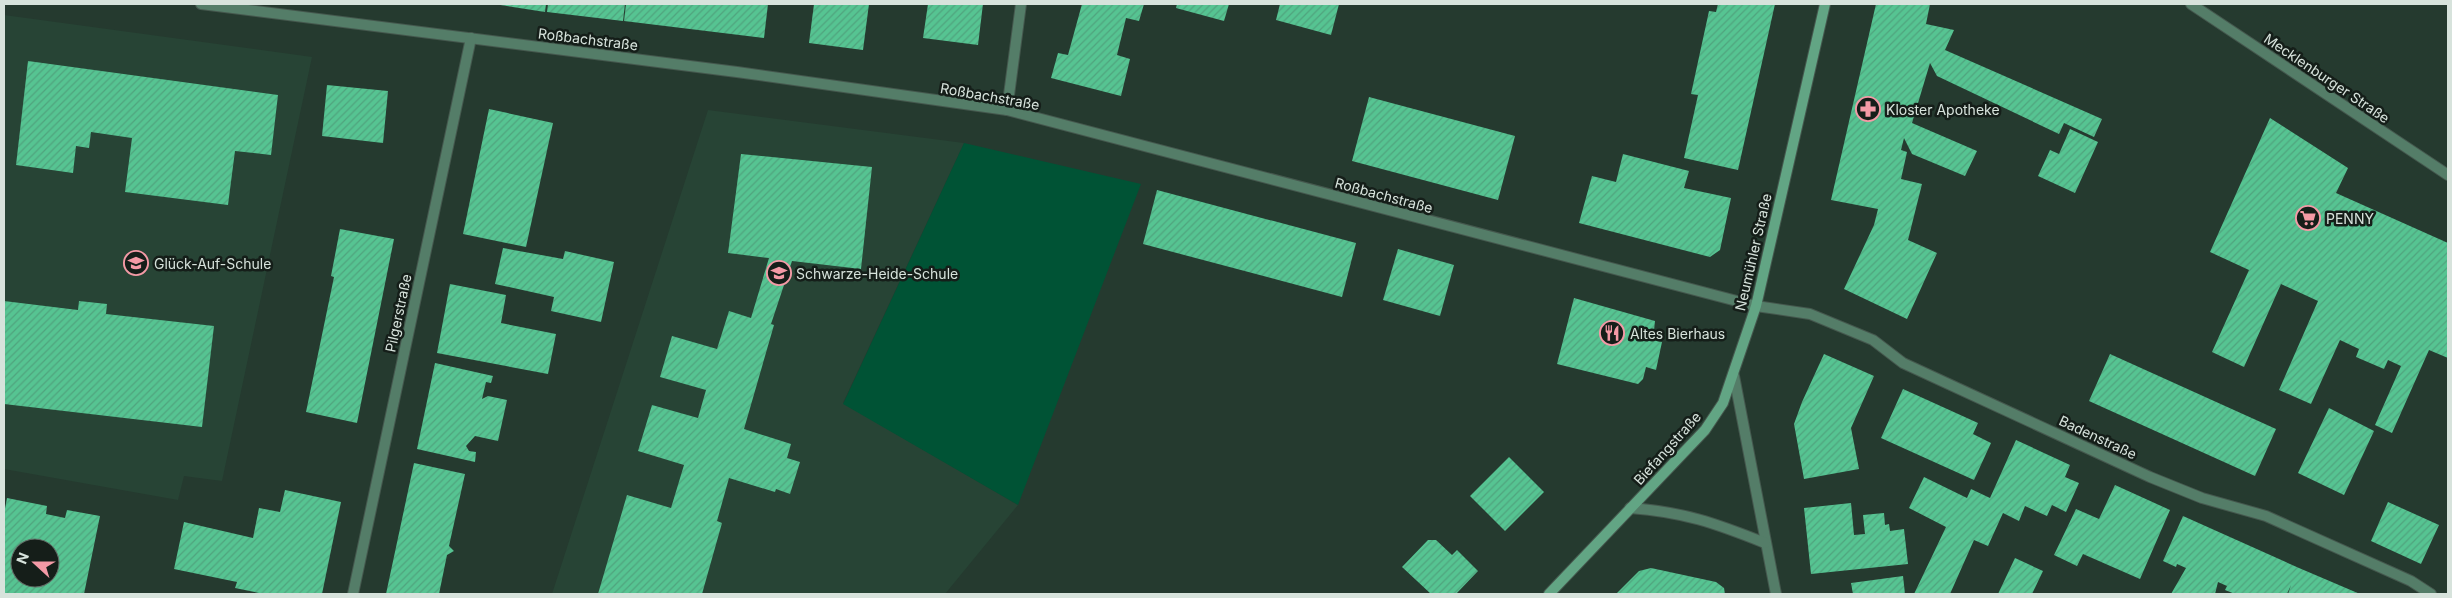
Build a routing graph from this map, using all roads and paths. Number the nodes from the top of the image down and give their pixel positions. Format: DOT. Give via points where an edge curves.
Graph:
graph roads {
  1 [pos="201,4"];
  2 [pos="1021,4"];
  3 [pos="1825,4"];
  4 [pos="2191,4"];
  5 [pos="471,38"];
  6 [pos="1007,110"];
  7 [pos="2448,175"];
  8 [pos="1756,306"];
  9 [pos="1734,376"];
  10 [pos="1630,508"];
  11 [pos="1765,543"];
  12 [pos="353,594"];
  13 [pos="1549,594"];
  14 [pos="1776,594"];
  15 [pos="2431,594"];
  1 -- 5 [label="street, Roßbachstraße"];
  2 -- 6 [label="street"];
  3 -- 8 [label="main road, Neumühler Straße"];
  4 -- 7 [label="street, Mecklenburger Straße"];
  5 -- 6 [label="street, Roßbachstraße"];
  5 -- 12 [label="street, Pilgerstraße"];
  6 -- 8 [label="street, Roßbachstraße"];
  8 -- 9 [label="main road, Neumühler Straße"];
  8 -- 15 [label="street, Badenstraße" via="1810,314 1874,340 1903,363 2150,477 2202,498 2266,516 2411,581"];
  9 -- 10 [label="main road, Biefangstraße" via="1723,403 1705,430"];
  9 -- 11 [label="street, Neumühler Straße"];
  10 -- 11 [label="street" via="1666,510 1700,518"];
  10 -- 13 [label="main road, Biefangstraße"];
  11 -- 14 [label="street, Neumühler Straße"];
}
